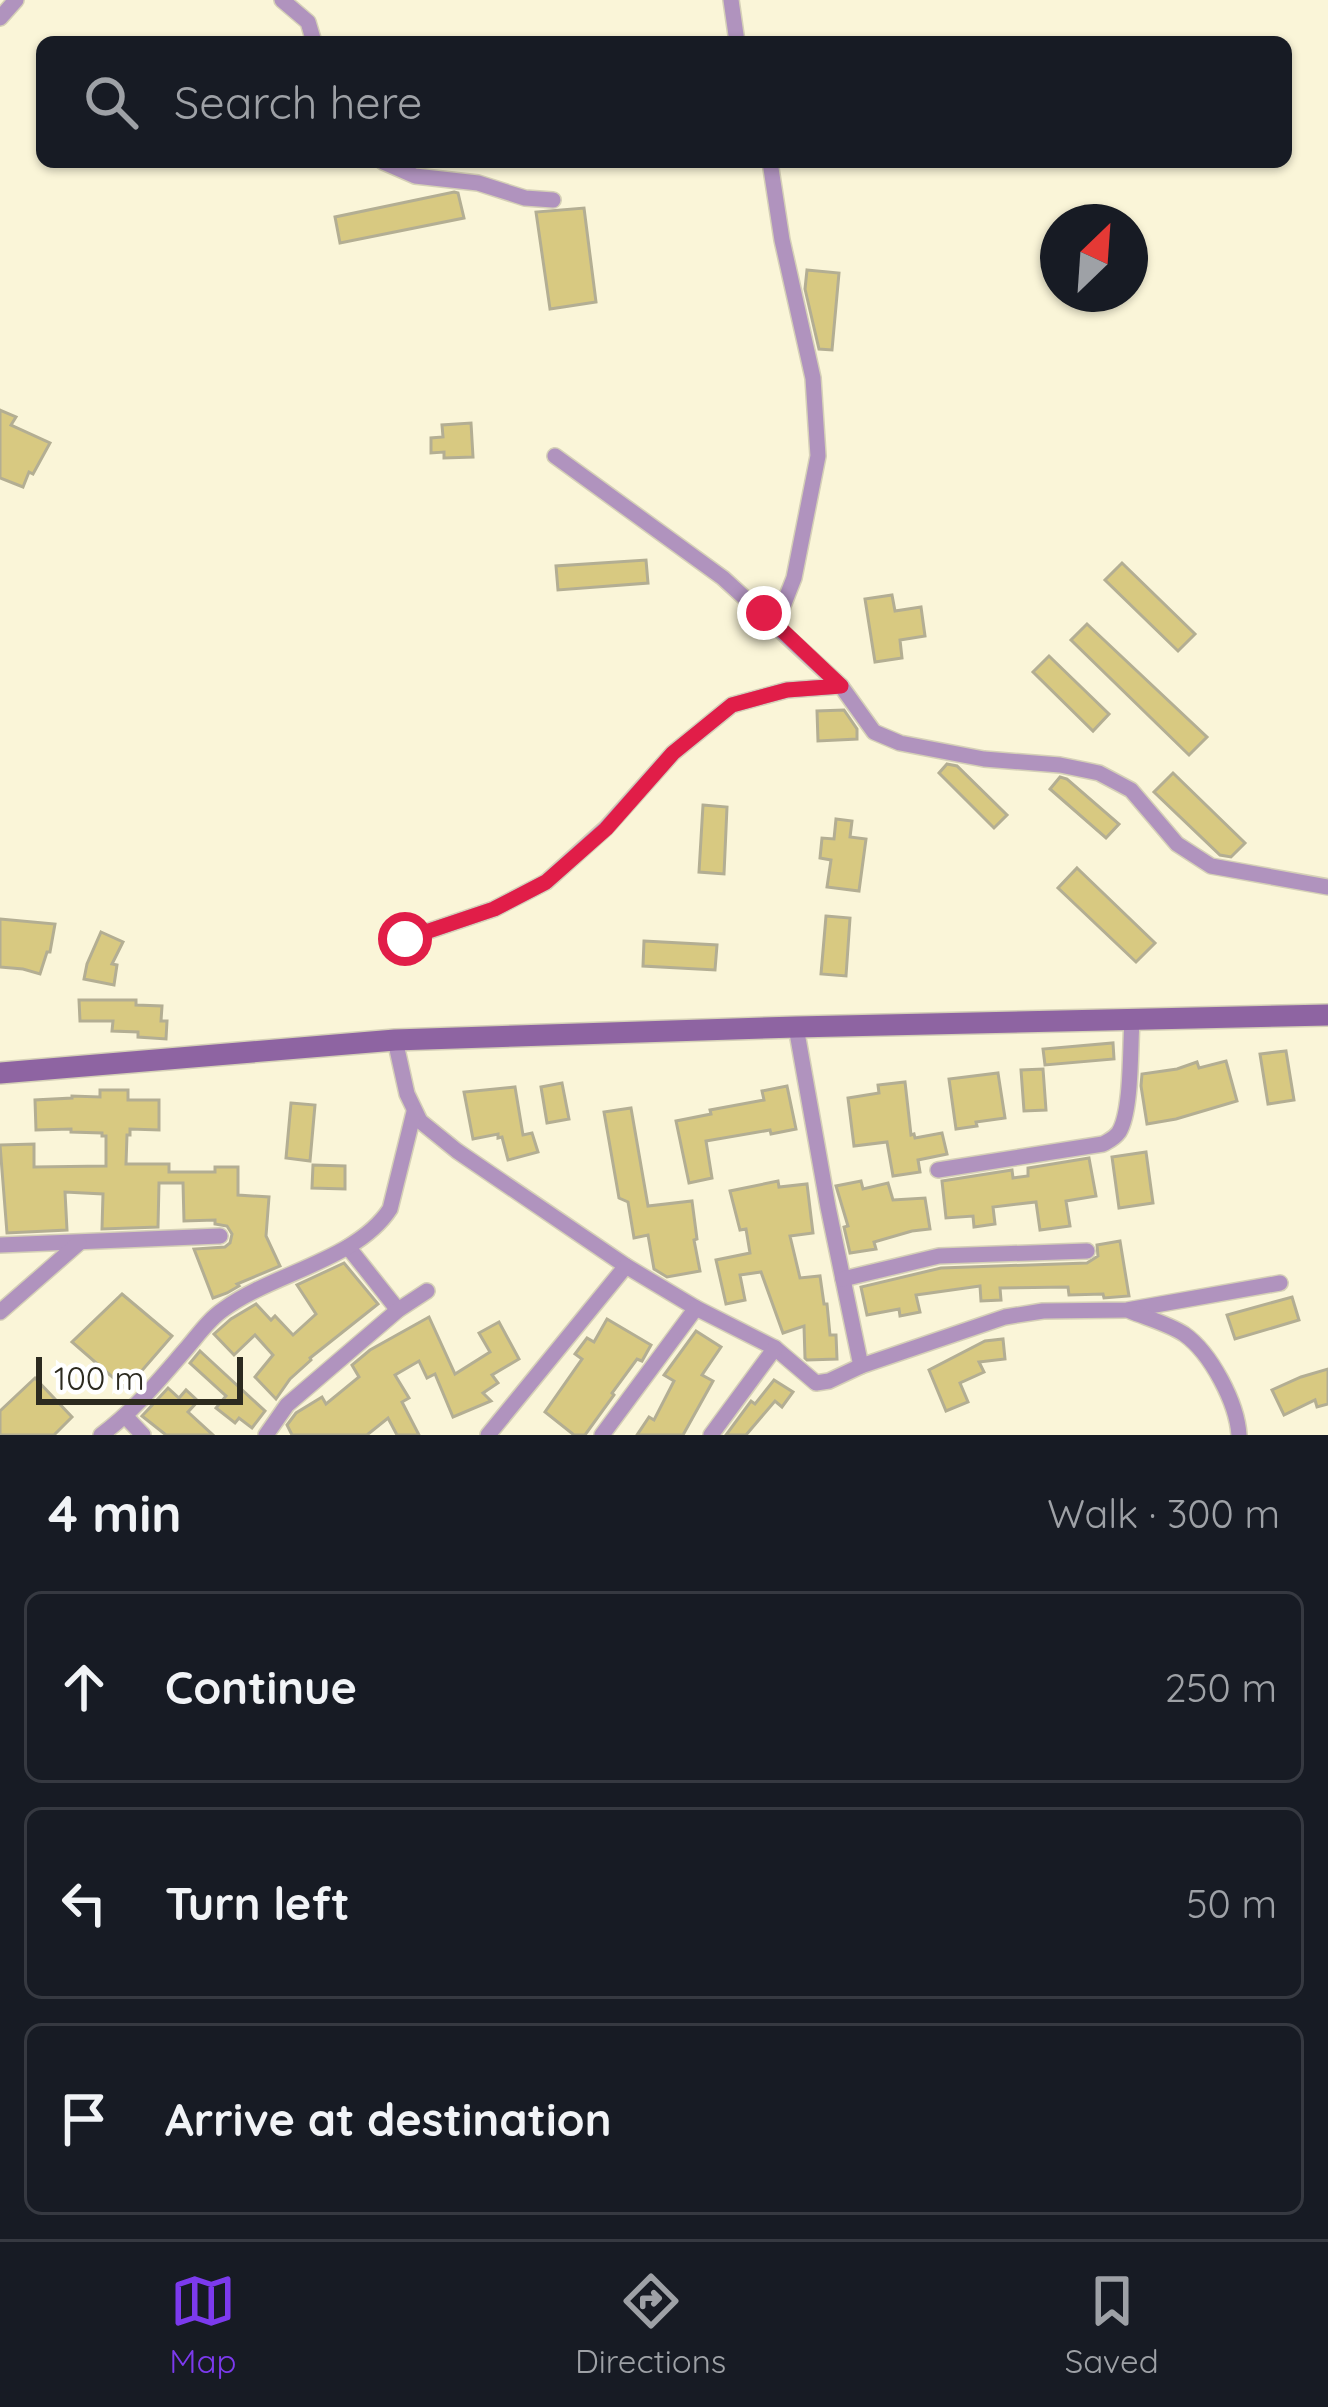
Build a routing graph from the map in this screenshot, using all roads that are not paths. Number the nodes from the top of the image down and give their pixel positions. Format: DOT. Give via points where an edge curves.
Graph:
graph roads {
  1 [pos="16,0"];
  2 [pos="282,0"];
  3 [pos="731,0"];
  4 [pos="0,18"];
  5 [pos="312,36"];
  6 [pos="736,36"];
  7 [pos="397,168"];
  8 [pos="771,168"];
  9 [pos="553,200"];
  10 [pos="555,456"];
  11 [pos="776,624"];
  12 [pos="841,686"];
  13 [pos="1328,887"];
  14 [pos="405,939"];
  15 [pos="1328,1015"];
  16 [pos="1132,1021"];
  17 [pos="796,1027"];
  18 [pos="395,1040"];
  19 [pos="0,1073"];
  20 [pos="414,1112"];
  21 [pos="938,1170"];
  22 [pos="220,1236"];
  23 [pos="79,1243"];
  24 [pos="0,1245"];
  25 [pos="348,1247"];
  26 [pos="1087,1251"];
  27 [pos="626,1266"];
  28 [pos="843,1279"];
  29 [pos="1280,1283"];
  30 [pos="427,1291"];
  31 [pos="695,1308"];
  32 [pos="398,1310"];
  33 [pos="1127,1310"];
  34 [pos="0,1312"];
  35 [pos="775,1348"];
  36 [pos="861,1366"];
  37 [pos="126,1417"];
  38 [pos="101,1435"];
  39 [pos="143,1435"];
  40 [pos="266,1435"];
  41 [pos="488,1435"];
  42 [pos="602,1435"];
  43 [pos="711,1435"];
  44 [pos="1239,1435"];
  1 -- 4 [label="street"];
  2 -- 5 [label="street"];
  3 -- 6 [label="street"];
  7 -- 9 [label="street"];
  8 -- 11 [label="street" via="813,379 818,456 794,578"];
  10 -- 11 [label="street"];
  11 -- 12 [label="street"];
  12 -- 13 [label="street" via="887,738 1099,773 1131,790 1177,844 1211,866"];
  12 -- 14 [label="street" via="732,705 546,882"];
  15 -- 16 [label="main road"];
  16 -- 17 [label="main road"];
  16 -- 21 [label="street" via="1115,1138"];
  17 -- 18 [label="main road"];
  17 -- 28 [label="street"];
  18 -- 19 [label="main road"];
  18 -- 20 [label="street"];
  20 -- 25 [label="street" via="390,1209"];
  20 -- 27 [label="street"];
  22 -- 23 [label="street"];
  23 -- 24 [label="street"];
  23 -- 34 [label="street"];
  25 -- 32 [label="street"];
  25 -- 37 [label="street" via="221,1310"];
  26 -- 28 [label="street" via="939,1256"];
  27 -- 31 [label="street"];
  27 -- 41 [label="street"];
  28 -- 36 [label="street"];
  29 -- 33 [label="street"];
  30 -- 32 [label="street"];
  31 -- 35 [label="street"];
  31 -- 42 [label="street"];
  32 -- 40 [label="street" via="287,1405"];
  33 -- 36 [label="street" via="1005,1317"];
  33 -- 44 [label="street" via="1199,1348 1238,1416"];
  35 -- 36 [label="street" via="816,1382"];
  35 -- 43 [label="street"];
  37 -- 38 [label="street"];
  37 -- 39 [label="street"];
}
